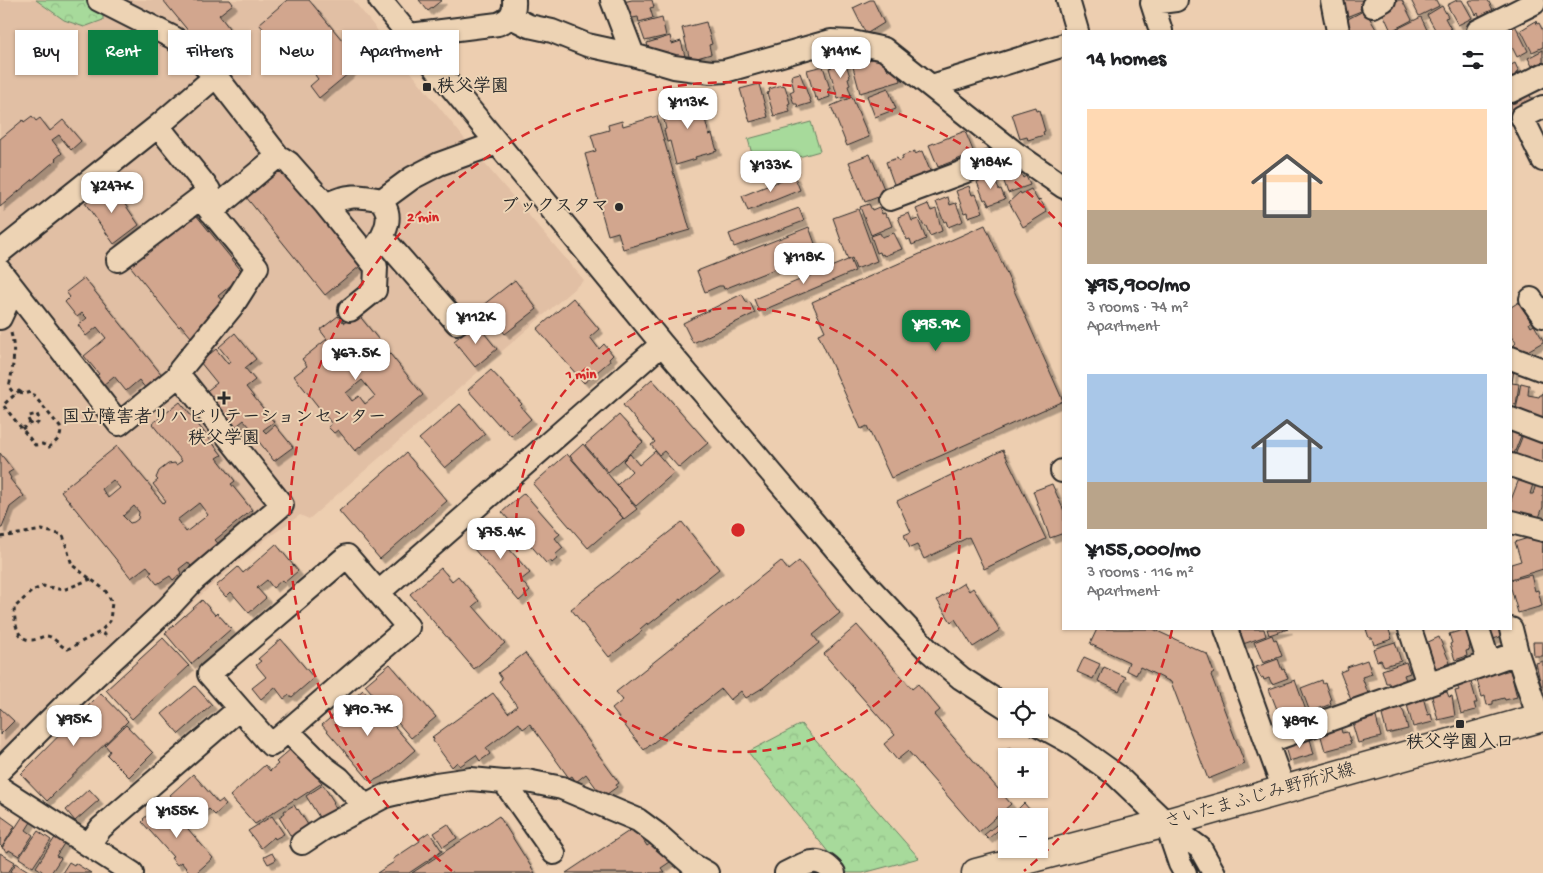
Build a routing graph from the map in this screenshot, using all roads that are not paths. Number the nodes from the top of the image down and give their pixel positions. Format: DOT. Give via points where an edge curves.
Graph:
graph roads {
  1 [pos="99,0"];
  2 [pos="380,0"];
  3 [pos="612,0"];
  4 [pos="1068,0"];
  5 [pos="1176,0"];
  6 [pos="1332,0"];
  7 [pos="1151,2"];
  8 [pos="1536,6"];
  9 [pos="513,9"];
  10 [pos="406,30"];
  11 [pos="450,30"];
  12 [pos="1078,30"];
  13 [pos="1161,30"];
  14 [pos="1338,30"];
  15 [pos="1480,30"];
  16 [pos="1062,46"];
  17 [pos="633,55"];
  18 [pos="442,75"];
  19 [pos="1543,75"];
  20 [pos="216,76"];
  21 [pos="932,86"];
  22 [pos="1512,90"];
  23 [pos="1543,107"];
  24 [pos="158,126"];
  25 [pos="497,143"];
  26 [pos="1015,153"];
  27 [pos="278,156"];
  28 [pos="1543,160"];
  29 [pos="1062,187"];
  30 [pos="890,199"];
  31 [pos="382,200"];
  32 [pos="205,205"];
  33 [pos="326,205"];
  34 [pos="382,237"];
  35 [pos="365,255"];
  36 [pos="118,260"];
  37 [pos="1,265"];
  38 [pos="350,310"];
  39 [pos="1,317"];
  40 [pos="457,323"];
  41 [pos="662,344"];
  42 [pos="179,375"];
  43 [pos="1512,419"];
  44 [pos="1543,431"];
  45 [pos="1512,465"];
  46 [pos="1543,476"];
  47 [pos="1512,522"];
  48 [pos="1543,530"];
  49 [pos="379,592"];
  50 [pos="1226,630"];
  51 [pos="1410,630"];
  52 [pos="1478,630"];
  53 [pos="1510,630"];
  54 [pos="1517,654"];
  55 [pos="1489,663"];
  56 [pos="1428,684"];
  57 [pos="998,702"];
  58 [pos="239,709"];
  59 [pos="1541,717"];
  60 [pos="1048,729"];
  61 [pos="288,730"];
  62 [pos="1267,742"];
  63 [pos="1,782"];
  64 [pos="504,782"];
  65 [pos="1284,790"];
  66 [pos="365,806"];
  67 [pos="1166,824"];
  68 [pos="302,843"];
  69 [pos="89,844"];
  70 [pos="554,853"];
  71 [pos="132,873"];
  72 [pos="707,873"];
  73 [pos="786,873"];
  74 [pos="834,873"];
  75 [pos="976,873"];
  76 [pos="1185,873"];
  77 [pos="1214,873"];
  1 -- 20 [label="street" via="174,38"];
  2 -- 10 [label="street"];
  3 -- 17 [label="street"];
  4 -- 12 [label="street"];
  5 -- 7 [label="street"];
  6 -- 14 [label="street"];
  7 -- 13 [label="street"];
  8 -- 15 [label="street"];
  9 -- 11 [label="street" via="506,22"];
  9 -- 17 [label="street" via="529,26"];
  16 -- 21 [label="street"];
  17 -- 21 [label="street" via="674,67 712,72 831,41 852,42 884,50"];
  18 -- 25 [label="street"];
  19 -- 22 [label="street"];
  20 -- 24 [label="street"];
  20 -- 27 [label="street"];
  21 -- 26 [label="street"];
  23 -- 28 [label="street" via="1522,117"];
  24 -- 32 [label="street" via="209,190"];
  24 -- 37 [label="street"];
  25 -- 31 [label="street" via="439,164 412,178"];
  25 -- 41 [label="street"];
  26 -- 29 [label="street"];
  26 -- 30 [label="street"];
  27 -- 32 [label="street"];
  27 -- 33 [label="street" via="289,163"];
  31 -- 33 [label="street" via="364,196 340,198"];
  31 -- 34 [label="street" via="388,213"];
  32 -- 36 [label="street"];
  32 -- 42 [label="street" via="257,267 233,305"];
  33 -- 35 [label="street"];
  34 -- 35 [label="street"];
  34 -- 40 [label="street"];
  35 -- 38 [label="street" via="376,267 375,290"];
  37 -- 39 [label="street" via="7,303"];
  37 -- 42 [label="street" via="118,424"];
  41 -- 49 [label="street"];
  41 -- 57 [label="street" via="870,589 928,650 961,678"];
  42 -- 63 [label="street" via="282,505 194,580"];
  43 -- 44 [label="street"];
  45 -- 46 [label="street"];
  47 -- 48 [label="street"];
  49 -- 58 [label="street" via="347,556 209,674"];
  49 -- 61 [label="street" via="408,627"];
  50 -- 62 [label="street"];
  51 -- 56 [label="street"];
  52 -- 55 [label="street"];
  53 -- 54 [label="street"];
  54 -- 55 [label="street"];
  54 -- 59 [label="street"];
  55 -- 56 [label="street"];
  56 -- 62 [label="street"];
  58 -- 61 [label="street" via="271,745"];
  58 -- 69 [label="street" via="101,828"];
  59 -- 65 [label="main road, さいたまふじみ野所沢線"];
  60 -- 67 [label="street" via="1116,775"];
  61 -- 66 [label="street"];
  62 -- 65 [label="street"];
  63 -- 69 [label="street"];
  64 -- 66 [label="street" via="471,778 436,784 385,796"];
  64 -- 70 [label="street"];
  64 -- 72 [label="street" via="562,788 638,820 691,864"];
  65 -- 67 [label="main road, さいたまふじみ野所沢線"];
  66 -- 68 [label="street"];
  67 -- 75 [label="main road, さいたまふじみ野所沢線"];
  67 -- 76 [label="street"];
  67 -- 77 [label="street" via="1200,848"];
  69 -- 71 [label="street"];
  73 -- 74 [label="street" via="814,860 821,861"];
}
